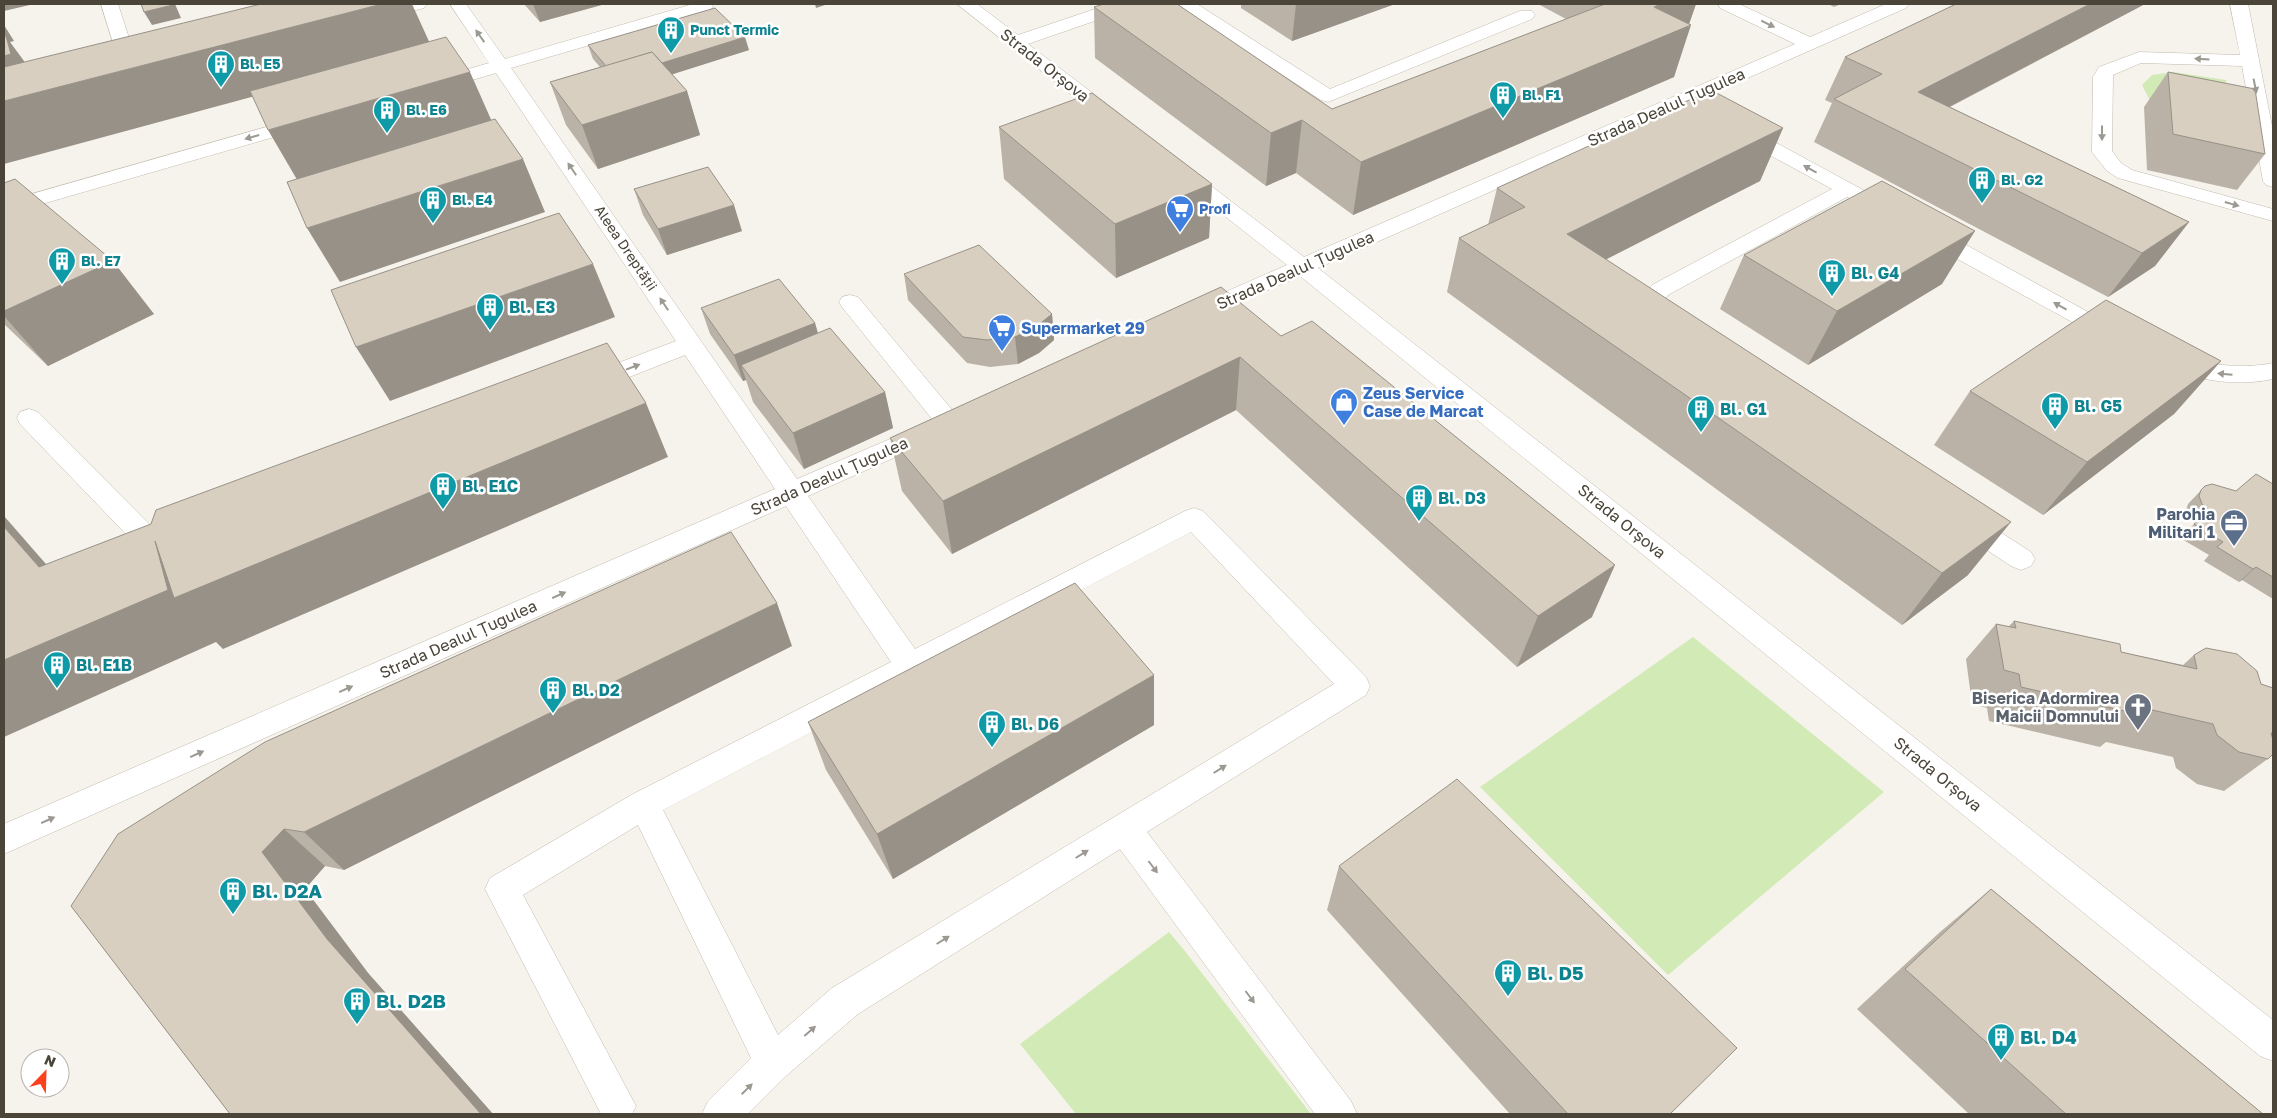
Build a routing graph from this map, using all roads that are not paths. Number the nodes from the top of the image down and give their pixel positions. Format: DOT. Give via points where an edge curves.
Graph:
graph roads {
  1 [pos="108,4"];
  2 [pos="418,4"];
  3 [pos="458,4"];
  4 [pos="966,4"];
  5 [pos="1126,4"];
  6 [pos="1186,4"];
  7 [pos="1505,4"];
  8 [pos="1726,4"];
  9 [pos="1900,4"];
  10 [pos="2240,4"];
  11 [pos="704,6"];
  12 [pos="361,19"];
  13 [pos="1016,42"];
  14 [pos="1810,44"];
  15 [pos="2251,61"];
  16 [pos="501,66"];
  17 [pos="152,73"];
  18 [pos="134,78"];
  19 [pos="115,83"];
  20 [pos="416,90"];
  21 [pos="1684,100"];
  22 [pos="322,117"];
  23 [pos="1131,133"];
  24 [pos="1162,157"];
  25 [pos="2273,180"];
  26 [pos="1846,189"];
  27 [pos="1872,203"];
  28 [pos="4,209"];
  29 [pos="2273,216"];
  30 [pos="1915,226"];
  31 [pos="1303,267"];
  32 [pos="850,302"];
  33 [pos="1176,323"];
  34 [pos="1686,337"];
  35 [pos="691,344"];
  36 [pos="2130,344"];
  37 [pos="2158,357"];
  38 [pos="2273,371"];
  39 [pos="571,390"];
  40 [pos="29,418"];
  41 [pos="793,492"];
  42 [pos="1942,506"];
  43 [pos="186,539"];
  44 [pos="2022,559"];
  45 [pos="909,666"];
  46 [pos="644,804"];
  47 [pos="1124,828"];
  48 [pos="4,840"];
  49 [pos="2273,1043"];
  50 [pos="773,1063"];
  51 [pos="617,1106"];
  52 [pos="721,1114"];
  53 [pos="1338,1114"];
  1 -- 18 [label="street"];
  2 -- 12 [label="street"];
  16 -- 3 [label="street, Aleea Dreptății, one-way"];
  4 -- 13 [label="street, Strada Orșova"];
  5 -- 13 [label="street"];
  6 -- 7 [label="street" via="1328,96 1526,15"];
  8 -- 14 [label="street, one-way"];
  9 -- 14 [label="street, Strada Dealul Țugulea"];
  10 -- 15 [label="street"];
  11 -- 16 [label="street"];
  13 -- 23 [label="street, Strada Orșova"];
  14 -- 21 [label="street, Strada Dealul Țugulea"];
  15 -- 25 [label="street, one-way"];
  15 -- 29 [label="street, one-way" via="2139,57 2106,71 2102,77 2102,152 2114,167 2125,174"];
  16 -- 20 [label="street"];
  35 -- 16 [label="street, Aleea Dreptății, one-way"];
  17 -- 18 [label="street"];
  18 -- 19 [label="street"];
  26 -- 21 [label="street, one-way"];
  21 -- 31 [label="street, Strada Dealul Țugulea"];
  22 -- 28 [label="street, one-way"];
  24 -- 31 [label="street, Strada Orșova"];
  26 -- 27 [label="street"];
  26 -- 34 [label="street" via="1653,296 1653,311 1661,321"];
  36 -- 30 [label="street, one-way"];
  31 -- 33 [label="street, Strada Dealul Țugulea"];
  31 -- 49 [label="street, Strada Orșova"];
  32 -- 41 [label="street, Strada Dealul Țugulea" via="958,419"];
  39 -- 35 [label="street, one-way"];
  35 -- 41 [label="street, Aleea Dreptății"];
  38 -- 37 [label="street, one-way" via="2224,375"];
  40 -- 43 [label="street" via="158,550"];
  41 -- 45 [label="street, Aleea Dreptății"];
  48 -- 41 [label="street, Strada Dealul Țugulea, one-way"];
  42 -- 44 [label="street"];
  45 -- 46 [label="street"];
  47 -- 45 [label="street, one-way" via="1355,686 1194,518"];
  46 -- 50 [label="street"];
  46 -- 51 [label="street" via="502,890"];
  50 -- 47 [label="street, one-way" via="845,1000"];
  47 -- 53 [label="street, one-way"];
  52 -- 50 [label="street, one-way"];
}
